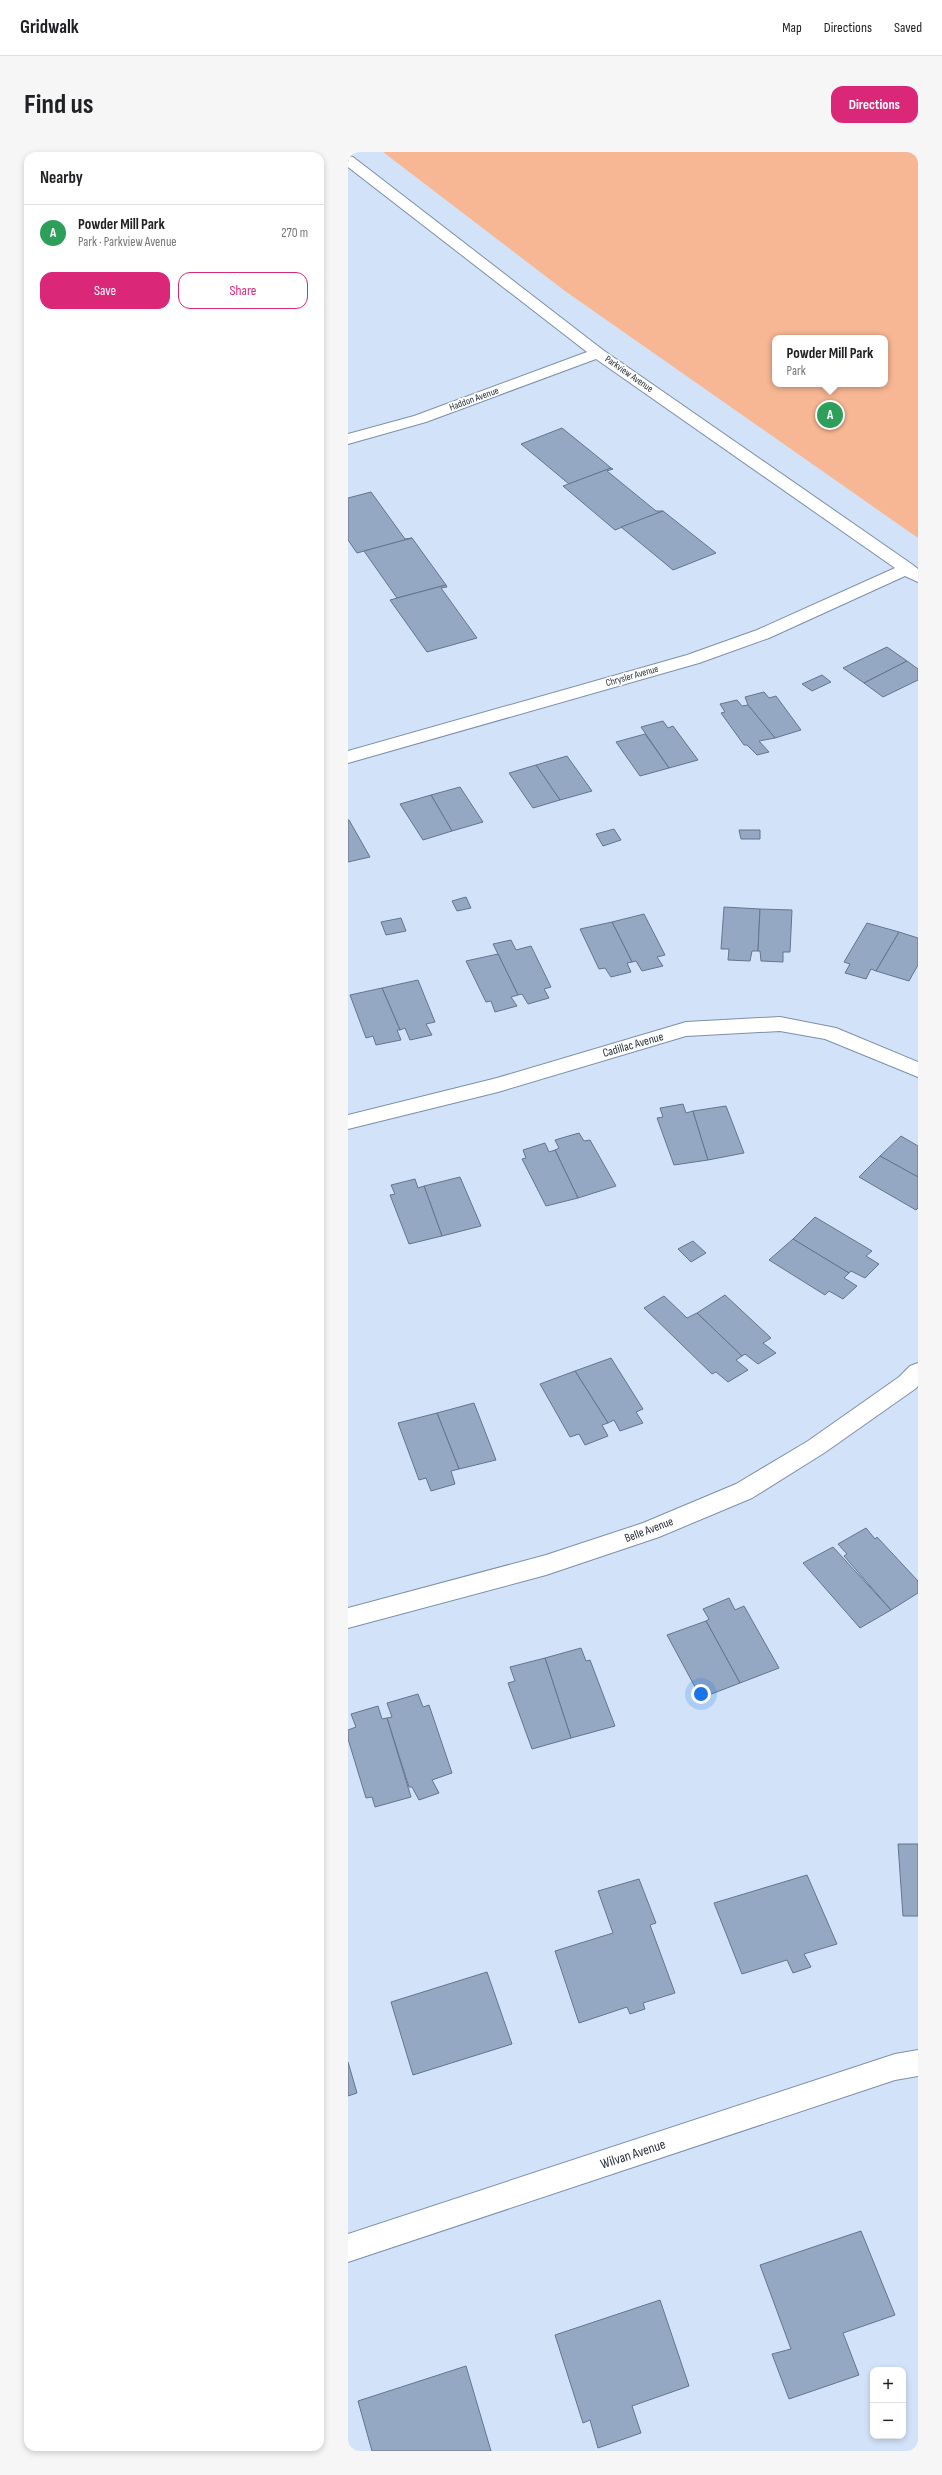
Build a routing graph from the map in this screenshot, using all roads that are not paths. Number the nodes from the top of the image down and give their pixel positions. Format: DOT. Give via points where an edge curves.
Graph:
graph roads {
  1 [pos="348,160"];
  2 [pos="598,353"];
  3 [pos="348,439"];
  4 [pos="912,573"];
  5 [pos="348,757"];
  6 [pos="918,1070"];
  7 [pos="348,1122"];
  8 [pos="918,1372"];
  9 [pos="348,1618"];
  10 [pos="918,2063"];
  11 [pos="348,2248"];
  1 -- 2 [label="street, Parkview Avenue"];
  2 -- 3 [label="street, Haddon Avenue" via="420,419"];
  2 -- 4 [label="street, Parkview Avenue"];
  4 -- 5 [label="street, Chrysler Avenue" via="693,659"];
  6 -- 7 [label="street, Cadillac Avenue" via="829,1033 780,1024 686,1029 498,1085"];
  8 -- 9 [label="street, Belle Avenue" via="816,1447 744,1491 651,1530 546,1565"];
  10 -- 11 [label="street, Wilvan Avenue" via="896,2067"];
}
